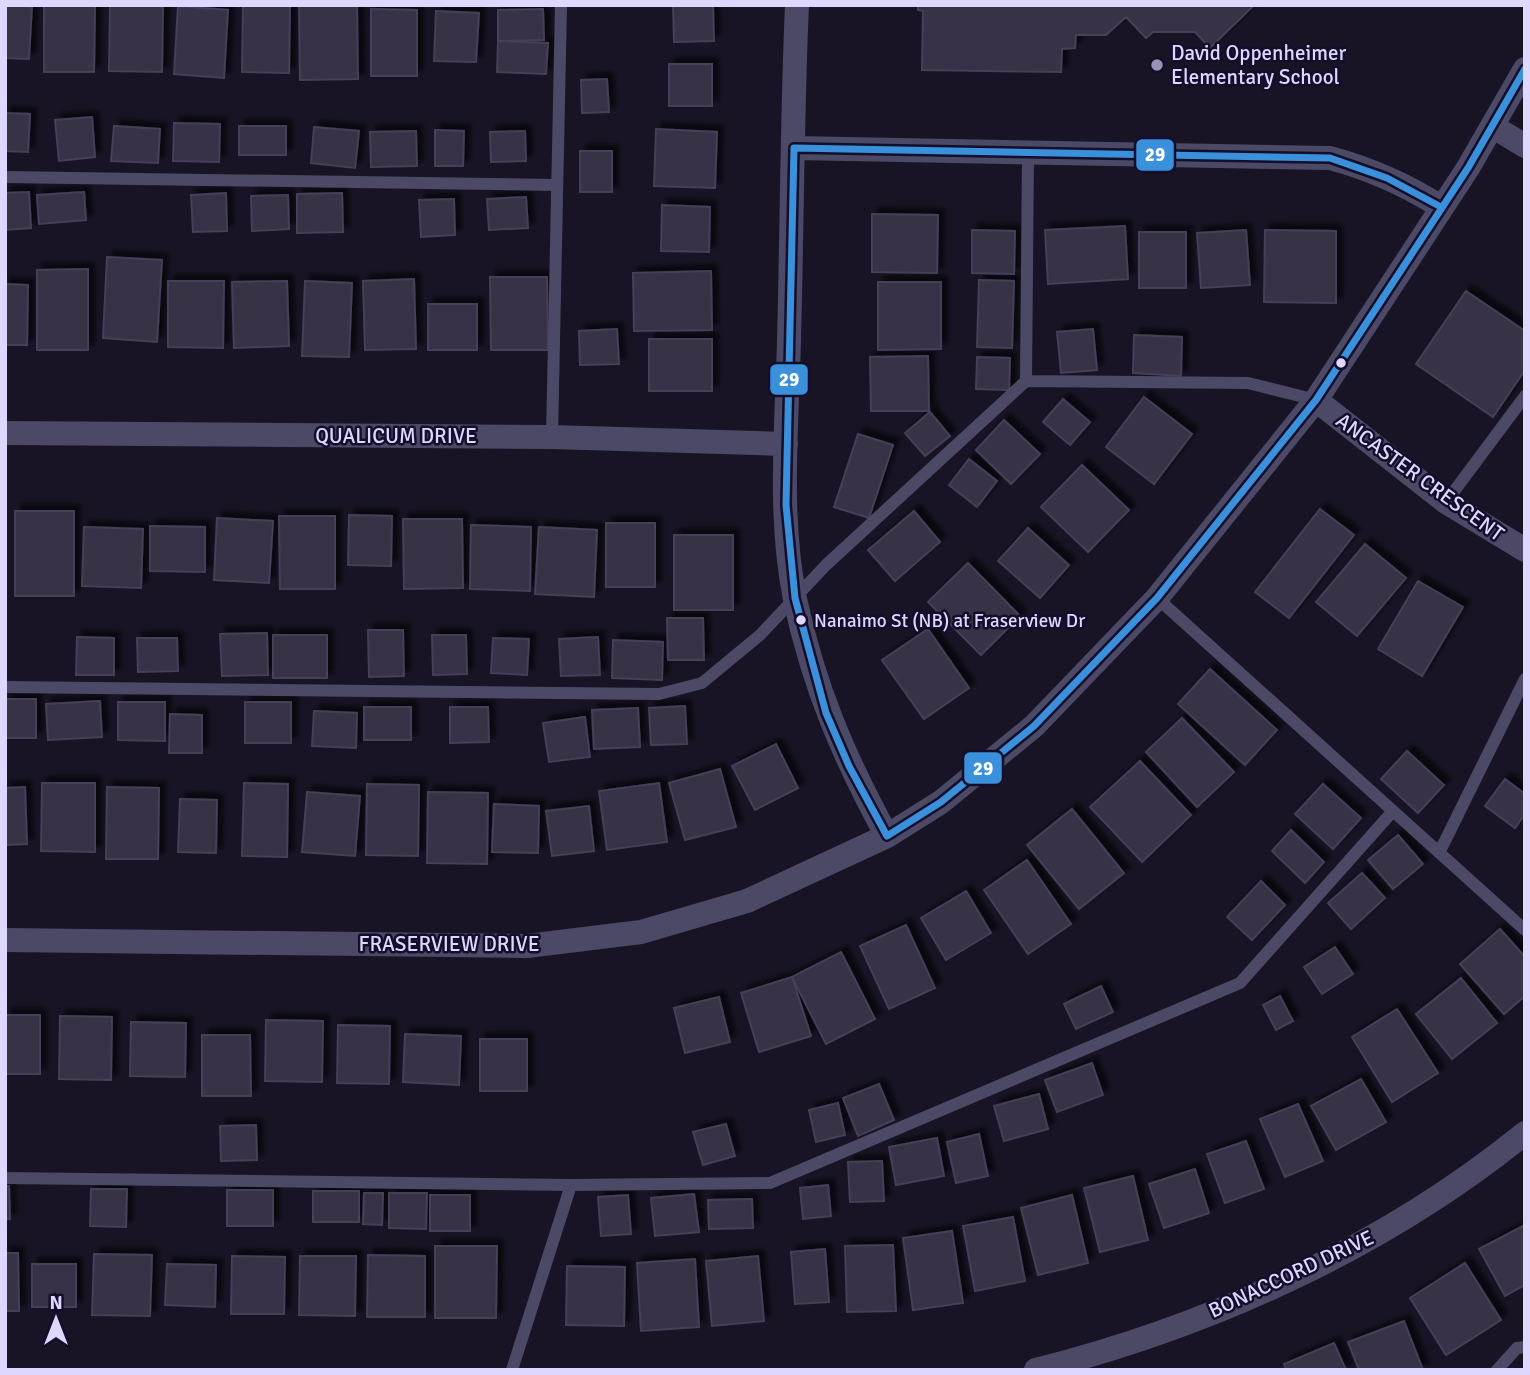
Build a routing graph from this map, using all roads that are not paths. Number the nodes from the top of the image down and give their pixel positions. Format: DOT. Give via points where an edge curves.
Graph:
graph roads {
  1 [pos="561,5"];
  2 [pos="797,5"];
  3 [pos="1525,69"];
  4 [pos="1492,126"];
  5 [pos="1525,146"];
  6 [pos="794,148"];
  7 [pos="1028,153"];
  8 [pos="5,177"];
  9 [pos="557,185"];
  10 [pos="1441,207"];
  11 [pos="1026,381"];
  12 [pos="1525,396"];
  13 [pos="1316,400"];
  14 [pos="5,433"];
  15 [pos="552,437"];
  16 [pos="786,444"];
  17 [pos="1446,502"];
  18 [pos="1525,550"];
  19 [pos="795,598"];
  20 [pos="1157,598"];
  21 [pos="1525,679"];
  22 [pos="5,687"];
  23 [pos="1393,811"];
  24 [pos="887,836"];
  25 [pos="1440,851"];
  26 [pos="1525,930"];
  27 [pos="5,940"];
  28 [pos="1525,1133"];
  29 [pos="5,1178"];
  30 [pos="571,1185"];
  31 [pos="1525,1347"];
  32 [pos="512,1370"];
  33 [pos="1036,1370"];
  34 [pos="1497,1370"];
  1 -- 9 [label="lane"];
  2 -- 6 [label="street"];
  3 -- 4 [label="street, FRASERVIEW DRIVE"];
  4 -- 5 [label="street"];
  4 -- 10 [label="street, FRASERVIEW DRIVE"];
  6 -- 7 [label="street"];
  6 -- 16 [label="street"];
  7 -- 10 [label="street" via="1330,158 1367,167"];
  7 -- 11 [label="lane"];
  8 -- 9 [label="lane"];
  9 -- 15 [label="lane"];
  10 -- 13 [label="street, FRASERVIEW DRIVE"];
  11 -- 13 [label="lane" via="1248,383"];
  11 -- 19 [label="lane"];
  12 -- 17 [label="lane"];
  13 -- 17 [label="street, ANCASTER CRESCENT"];
  13 -- 20 [label="street, FRASERVIEW DRIVE"];
  14 -- 15 [label="street, QUALICUM DRIVE"];
  15 -- 16 [label="street, QUALICUM DRIVE"];
  16 -- 19 [label="street" via="787,540"];
  17 -- 18 [label="street, ANCASTER CRESCENT"];
  19 -- 22 [label="lane" via="760,635 702,683 659,694"];
  19 -- 24 [label="street" via="826,713"];
  20 -- 23 [label="lane"];
  20 -- 24 [label="street, FRASERVIEW DRIVE" via="1034,726 941,802"];
  21 -- 25 [label="lane"];
  23 -- 25 [label="lane"];
  23 -- 30 [label="lane" via="1240,984 770,1183"];
  24 -- 27 [label="street, FRASERVIEW DRIVE" via="747,901 641,932 527,946"];
  25 -- 26 [label="lane"];
  28 -- 33 [label="street, BONACCORD DRIVE" via="1481,1169 1401,1221 1310,1268 1214,1312 1111,1351"];
  29 -- 30 [label="lane"];
  30 -- 32 [label="lane"];
  31 -- 34 [label="lane" via="1517,1348"];
}
